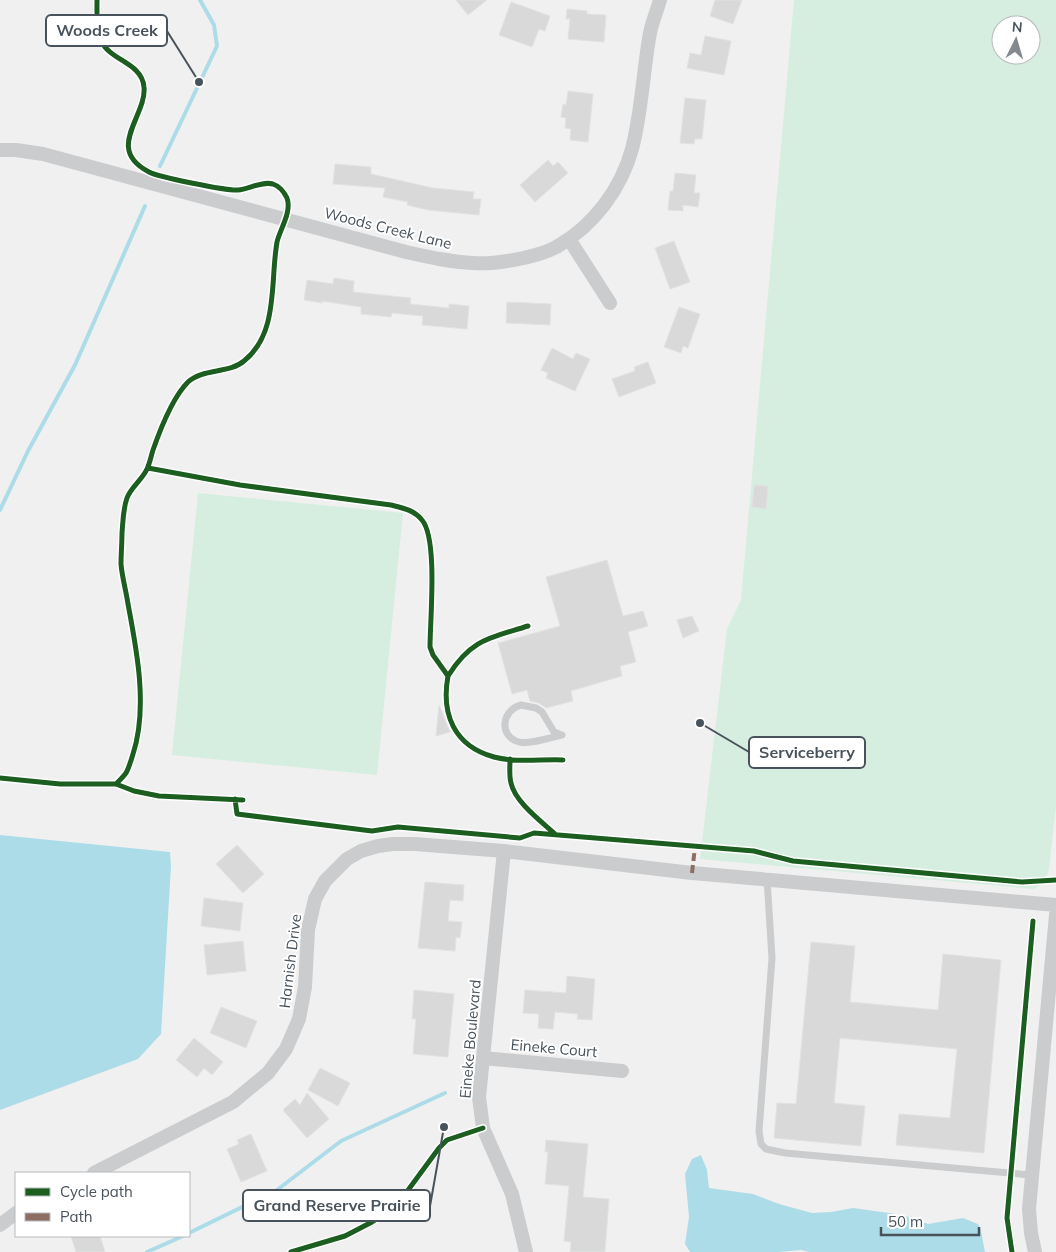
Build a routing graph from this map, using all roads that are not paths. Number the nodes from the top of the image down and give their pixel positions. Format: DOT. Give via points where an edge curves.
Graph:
graph roads {
  1 [pos="660,0"];
  2 [pos="0,150"];
  3 [pos="569,239"];
  4 [pos="610,303"];
  5 [pos="562,735"];
  6 [pos="504,851"];
  7 [pos="766,879"];
  8 [pos="1056,905"];
  9 [pos="1056,915"];
  10 [pos="483,1058"];
  11 [pos="622,1071"];
  12 [pos="96,1172"];
  13 [pos="1032,1175"];
  14 [pos="15,1214"];
  15 [pos="0,1225"];
  16 [pos="526,1252"];
  17 [pos="1035,1252"];
  1 -- 3 [label="street, Woods Creek Lane" via="651,30 636,128 625,169 608,201"];
  2 -- 3 [label="street, Woods Creek Lane" via="44,154 442,260 474,264 501,262 556,248"];
  3 -- 4 [label="street"];
  5 -- 5 [label="lane" via="518,742 508,735 505,719 515,707 536,708 554,732"];
  6 -- 7 [label="street, Harnish Drive"];
  6 -- 10 [label="street, Eineke Boulevard"];
  6 -- 12 [label="street, Harnish Drive" via="393,844 361,851 347,859 325,881 315,899 308,930 305,987 299,1019 286,1049 268,1073 233,1102"];
  7 -- 8 [label="street, Harnish Drive"];
  7 -- 13 [label="lane" via="772,958 761,1144 766,1149 785,1153"];
  9 -- 13 [label="street"];
  10 -- 11 [label="street, Eineke Court"];
  10 -- 16 [label="street, Eineke Boulevard" via="479,1097 483,1128 512,1194"];
  13 -- 17 [label="street" via="1029,1209"];
  14 -- 15 [label="street"];
}
